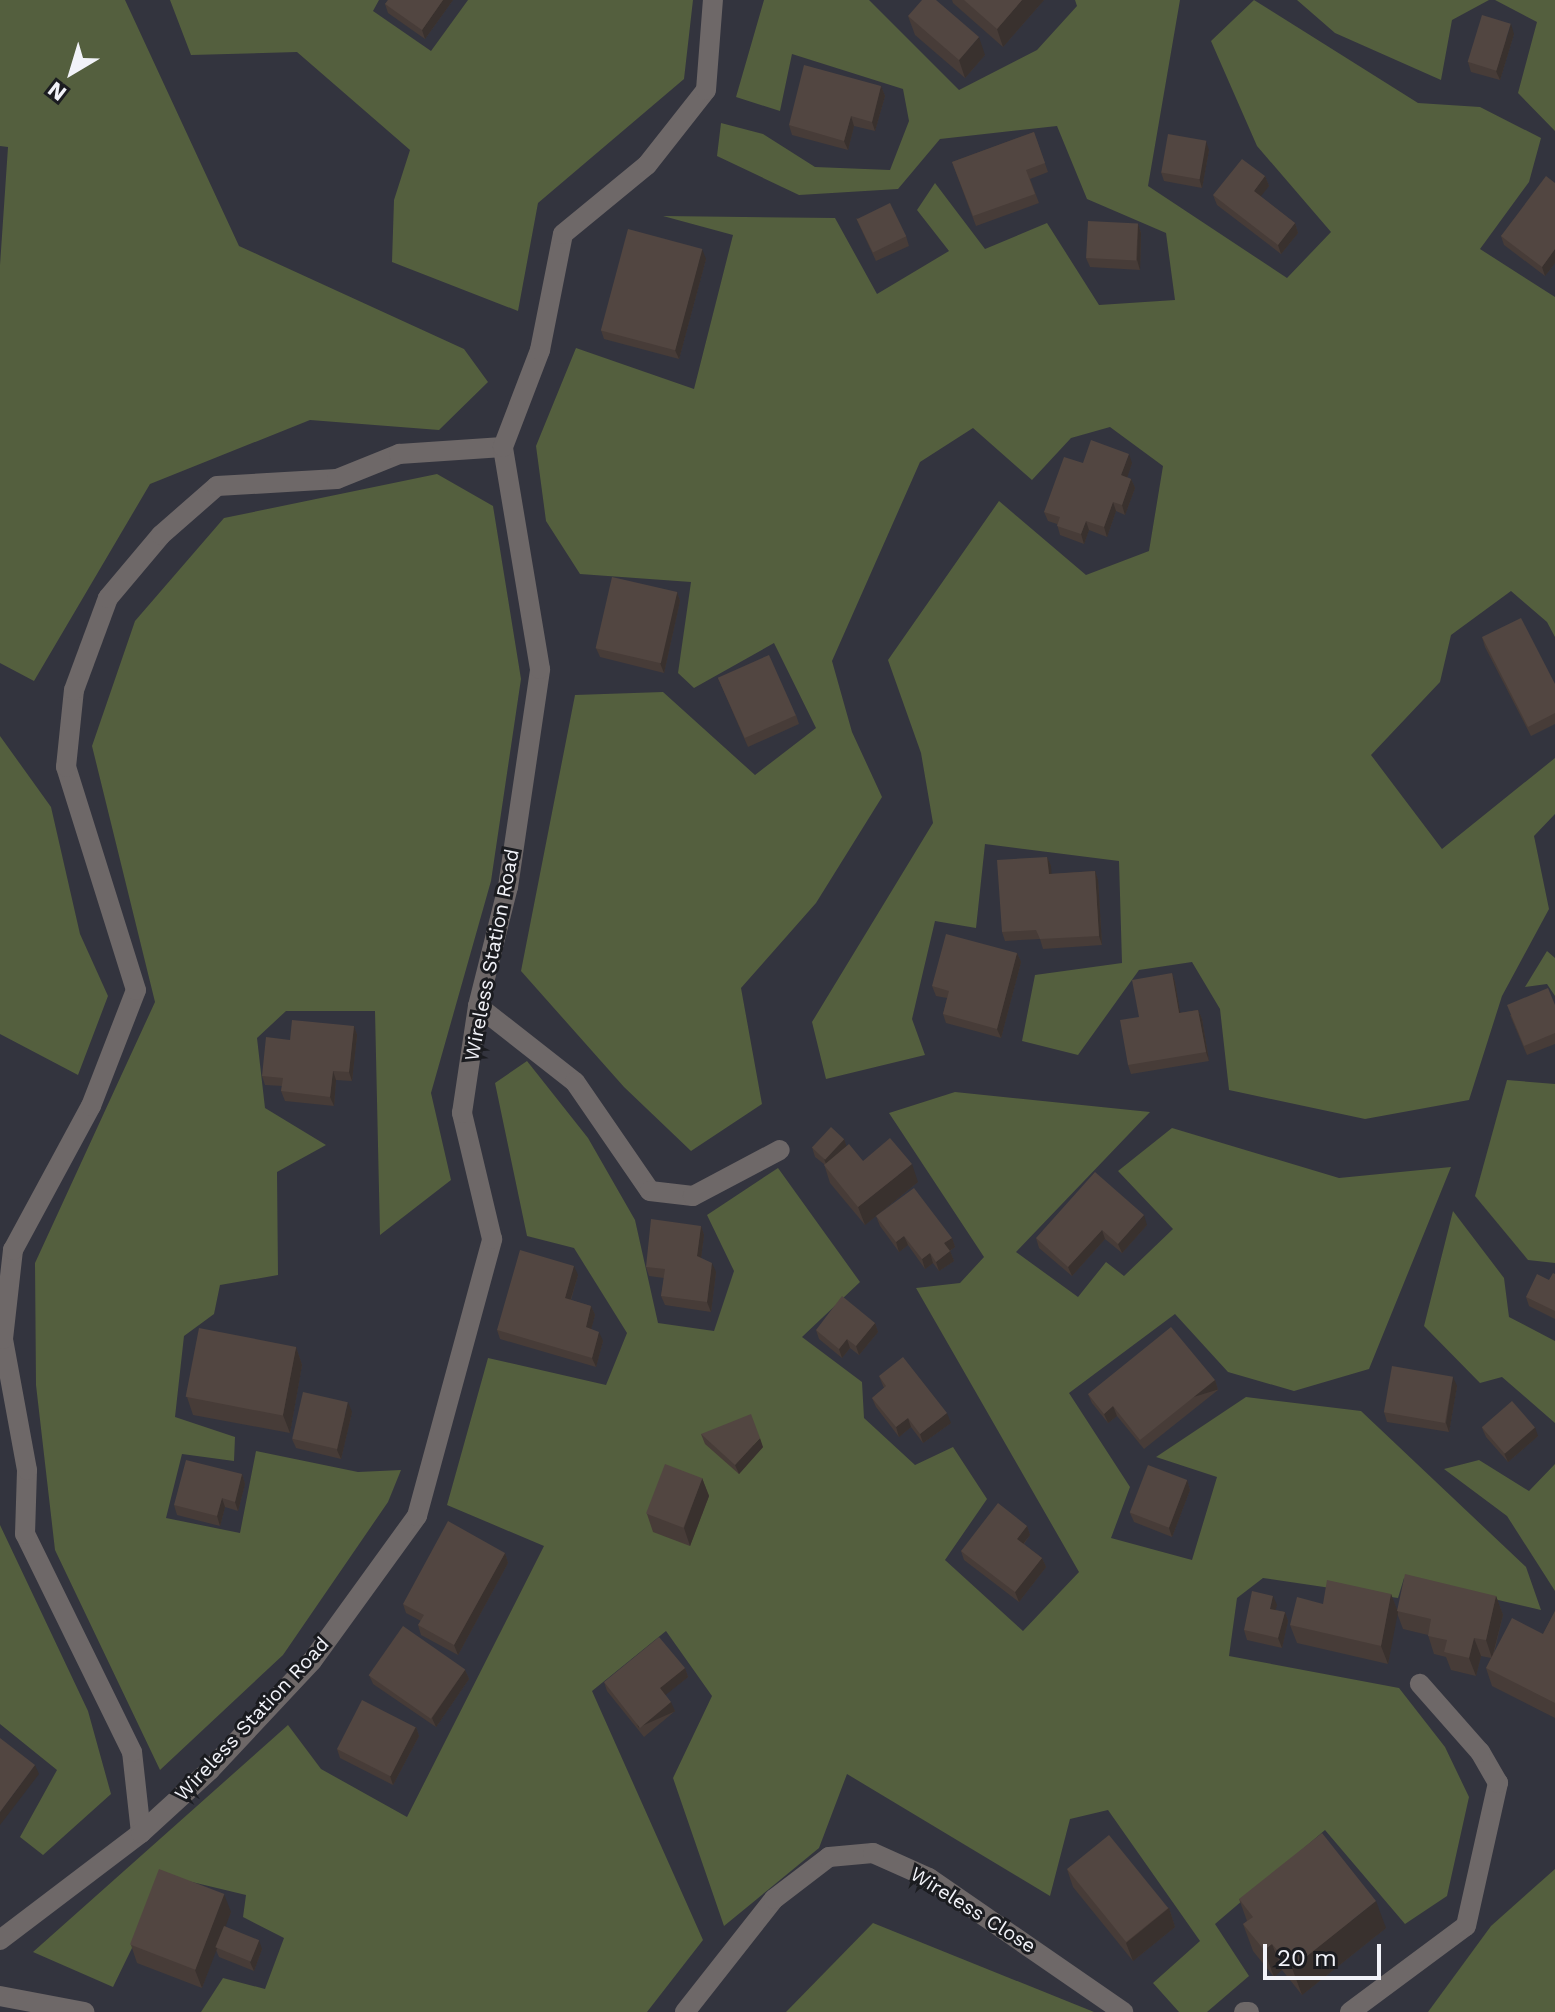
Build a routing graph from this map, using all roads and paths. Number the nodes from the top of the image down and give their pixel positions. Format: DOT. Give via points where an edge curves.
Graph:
graph roads {
  1 [pos="713,0"];
  2 [pos="503,447"];
  3 [pos="478,1006"];
  4 [pos="780,1150"];
  5 [pos="1420,1684"];
  6 [pos="141,1833"];
  7 [pos="0,1940"];
  8 [pos="0,1996"];
  9 [pos="84,2012"];
  10 [pos="685,2012"];
  11 [pos="1123,2012"];
  12 [pos="1350,2012"];
  1 -- 2 [label="street" via="706,90 647,165 563,234 540,350"];
  2 -- 3 [label="street, Wireless Station Road" via="540,669 508,887"];
  2 -- 6 [label="street" via="399,454 337,479 217,486 161,535 108,598 74,690 66,767 136,990 91,1106 13,1250 3,1339 27,1470 25,1534 132,1752"];
  3 -- 4 [label="street" via="575,1082 650,1191 693,1196"];
  3 -- 6 [label="street, Wireless Station Road" via="462,1113 492,1239 417,1516 312,1661 210,1770"];
  5 -- 12 [label="street" via="1480,1752 1498,1783 1466,1926"];
  6 -- 7 [label="street, Wireless Station Road"];
  8 -- 9 [label="street"];
  10 -- 11 [label="street, Wireless Close" via="774,1899 829,1857 873,1853 929,1878"];
}
